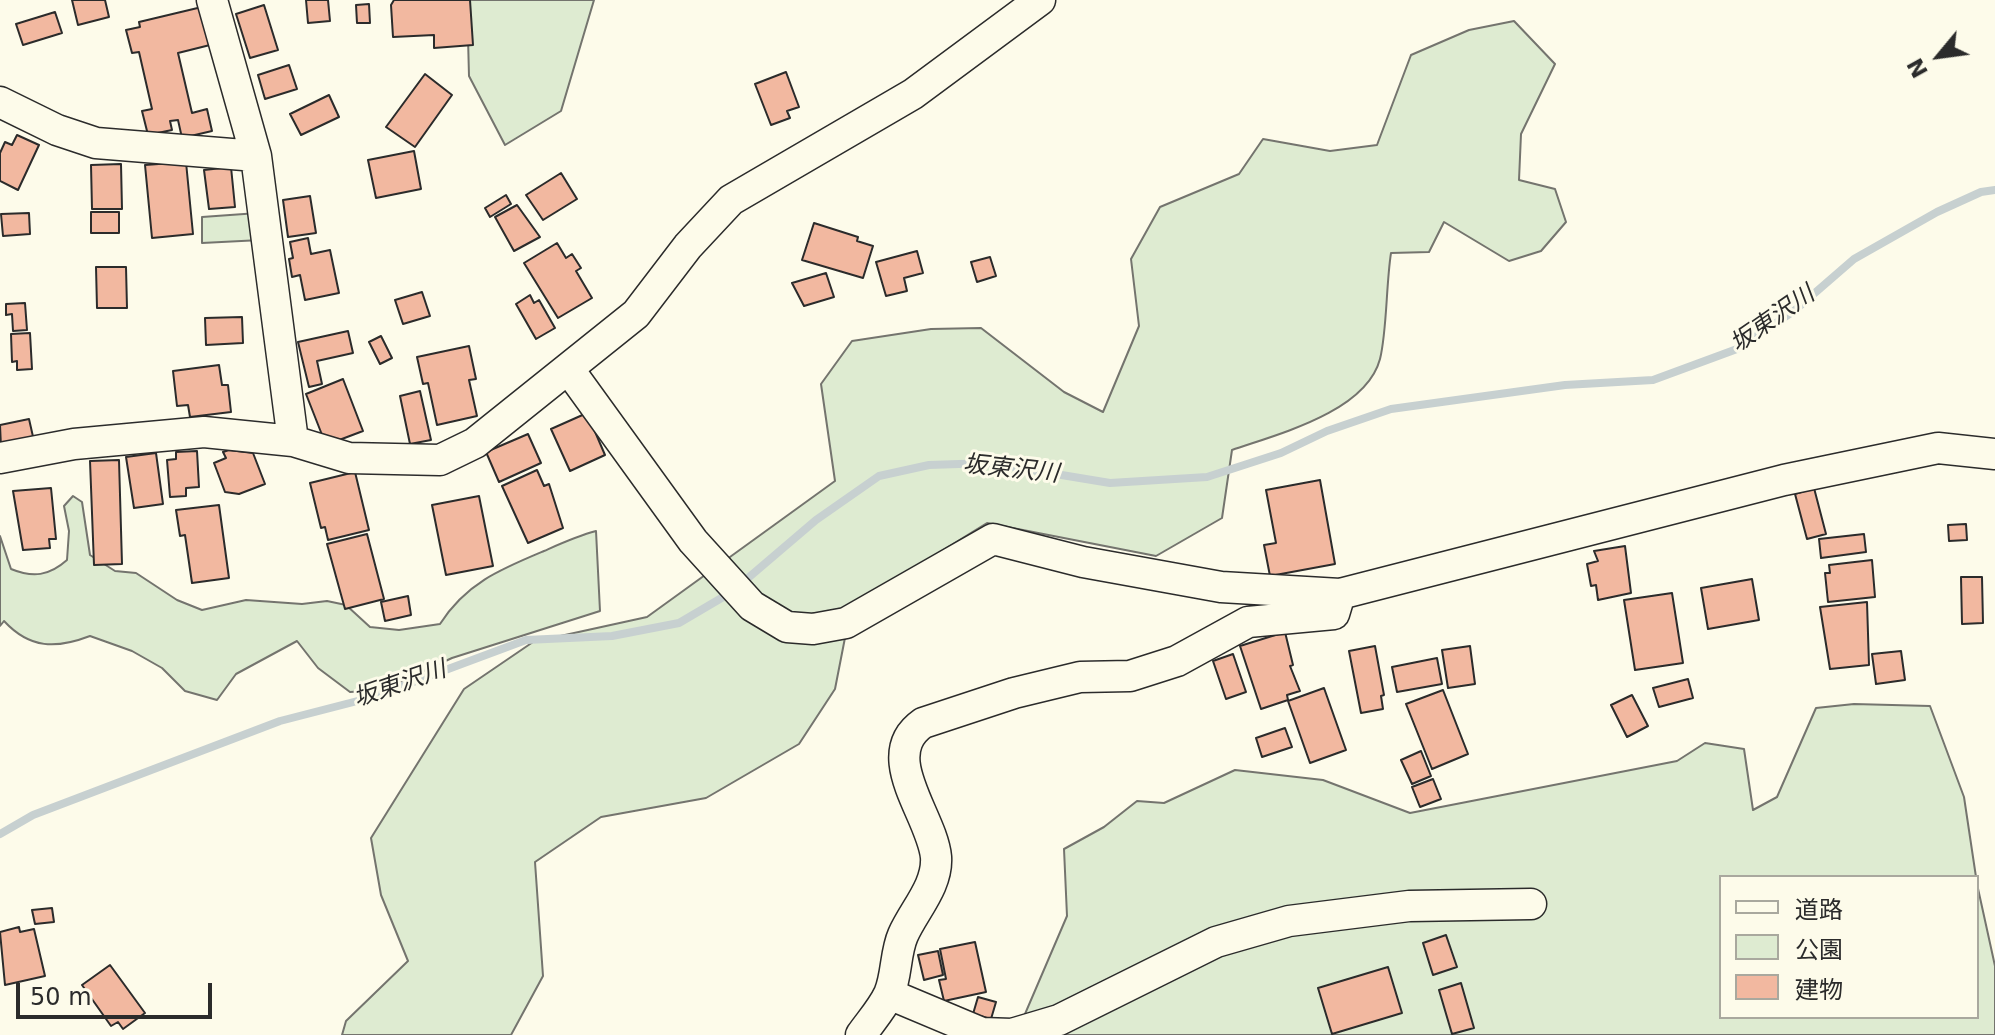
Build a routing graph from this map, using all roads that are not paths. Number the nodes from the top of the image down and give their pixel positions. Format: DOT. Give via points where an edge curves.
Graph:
graph roads {
  1 [pos="212,0"];
  2 [pos="1040,0"];
  3 [pos="0,102"];
  4 [pos="256,156"];
  5 [pos="570,371"];
  6 [pos="293,441"];
  7 [pos="1995,454"];
  8 [pos="0,458"];
  9 [pos="1340,594"];
  10 [pos="1531,904"];
  11 [pos="889,994"];
  12 [pos="861,1035"];
  1 -- 4 [label="street"];
  2 -- 5 [label="street" via="913,94 731,200 636,314"];
  3 -- 4 [label="street" via="96,143"];
  4 -- 6 [label="street"];
  5 -- 6 [label="street" via="475,443 440,460 349,458"];
  5 -- 9 [label="street" via="693,541 752,606 787,627 846,623 993,539 1221,587"];
  6 -- 8 [label="street" via="204,432 74,444"];
  7 -- 9 [label="street" via="1938,448 1784,480"];
  9 -- 11 [label="street" via="1334,614 1248,622 1177,661 1142,673 1080,677 1014,693 912,731 904,743 905,766 936,858 929,888 902,937"];
  10 -- 11 [label="street" via="1409,906 1289,921 1216,942 1059,1020 1012,1034 982,1033"];
  11 -- 12 [label="street"];
}
